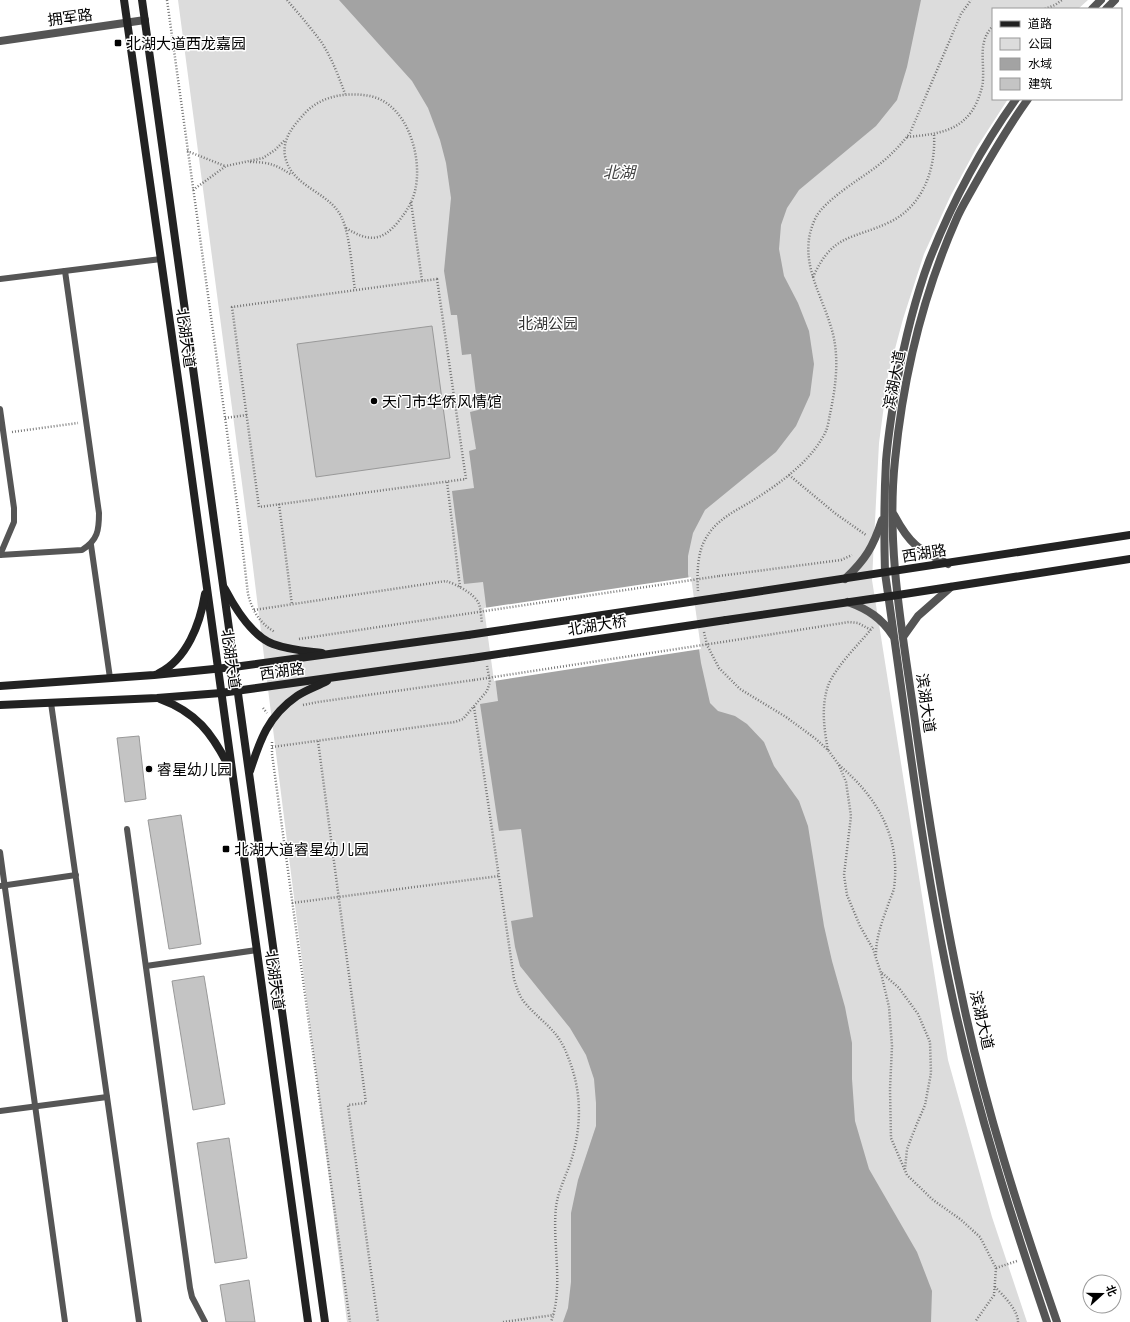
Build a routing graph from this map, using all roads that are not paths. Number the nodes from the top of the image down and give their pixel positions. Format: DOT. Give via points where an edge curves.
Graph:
graph roads {
  1 [pos="124,0"];
  2 [pos="142,0"];
  3 [pos="1101,0"];
  4 [pos="1115,0"];
  5 [pos="1093,8"];
  6 [pos="1107,8"];
  7 [pos="145,20"];
  8 [pos="127,24"];
  9 [pos="0,41"];
  10 [pos="1015,100"];
  11 [pos="1027,100"];
  12 [pos="161,259"];
  13 [pos="65,271"];
  14 [pos="0,280"];
  15 [pos="0,409"];
  16 [pos="888,513"];
  17 [pos="1130,535"];
  18 [pos="91,545"];
  19 [pos="0,555"];
  20 [pos="1130,559"];
  21 [pos="948,564"];
  22 [pos="895,572"];
  23 [pos="885,573"];
  24 [pos="845,579"];
  25 [pos="222,583"];
  26 [pos="206,586"];
  27 [pos="951,587"];
  28 [pos="898,595"];
  29 [pos="723,597"];
  30 [pos="889,597"];
  31 [pos="848,602"];
  32 [pos="468,635"];
  33 [pos="903,637"];
  34 [pos="894,638"];
  35 [pos="331,655"];
  36 [pos="472,658"];
  37 [pos="234,667"];
  38 [pos="218,668"];
  39 [pos="154,675"];
  40 [pos="110,678"];
  41 [pos="335,678"];
  42 [pos="0,686"];
  43 [pos="238,691"];
  44 [pos="221,693"];
  45 [pos="157,698"];
  46 [pos="51,703"];
  47 [pos="0,705"];
  48 [pos="232,773"];
  49 [pos="249,774"];
  50 [pos="127,829"];
  51 [pos="0,852"];
  52 [pos="76,875"];
  53 [pos="2,885"];
  54 [pos="257,950"];
  55 [pos="146,966"];
  56 [pos="107,1097"];
  57 [pos="35,1106"];
  58 [pos="0,1111"];
  59 [pos="65,1322"];
  60 [pos="139,1322"];
  61 [pos="205,1322"];
  62 [pos="308,1322"];
  63 [pos="325,1322"];
  64 [pos="1047,1322"];
  65 [pos="1056,1322"];
  1 -- 8 [label="main road, 北湖大道"];
  2 -- 7 [label="main road, 北湖大道"];
  3 -- 5 [label="street"];
  4 -- 6 [label="street"];
  7 -- 8 [label="street, 拥军路"];
  7 -- 25 [label="main road, 北湖大道"];
  8 -- 9 [label="street, 拥军路"];
  8 -- 12 [label="main road, 北湖大道"];
  10 -- 16 [label="street, 滨湖大道" via="1001,119 949,213 928,262 914,307 893,404 886,460"];
  11 -- 16 [label="street, 滨湖大道" via="1009,125 961,211 938,267 912,358"];
  12 -- 13 [label="lane"];
  12 -- 26 [label="main road, 北湖大道"];
  13 -- 14 [label="lane"];
  13 -- 18 [label="lane" via="99,513 99,527"];
  15 -- 19 [label="lane" via="14,508 14,522"];
  16 -- 21 [label="street" via="913,543"];
  16 -- 22 [label="street, 滨湖大道"];
  16 -- 23 [label="street, 滨湖大道"];
  16 -- 24 [label="street" via="866,557"];
  17 -- 21 [label="main road, 西湖路"];
  18 -- 19 [label="lane" via="82,550"];
  18 -- 40 [label="lane"];
  20 -- 27 [label="main road"];
  21 -- 22 [label="main road, 西湖路"];
  22 -- 23 [label="main road, 西湖路"];
  22 -- 28 [label="street, 滨湖大道"];
  23 -- 24 [label="main road, 西湖路"];
  23 -- 30 [label="street, 滨湖大道"];
  24 -- 29 [label="main road, 西湖路"];
  25 -- 35 [label="main road" via="240,612 260,636 272,644"];
  25 -- 37 [label="main road, 北湖大道"];
  26 -- 38 [label="main road, 北湖大道"];
  26 -- 39 [label="main road" via="203,607 189,643 177,660"];
  27 -- 28 [label="main road"];
  27 -- 33 [label="street" via="918,616"];
  28 -- 30 [label="main road"];
  28 -- 33 [label="street, 滨湖大道"];
  29 -- 32 [label="main road, 北湖大桥, bridge"];
  30 -- 31 [label="main road"];
  30 -- 34 [label="street, 滨湖大道"];
  31 -- 34 [label="street" via="880,619"];
  31 -- 36 [label="main road, 北湖大桥, bridge"];
  32 -- 35 [label="main road, 西湖路"];
  33 -- 65 [label="street, 滨湖大道" via="925,796 962,999 1010,1183"];
  34 -- 64 [label="street, 滨湖大道" via="916,797 953,1001 996,1163"];
  35 -- 37 [label="main road, 西湖路"];
  36 -- 41 [label="main road, 西湖路"];
  37 -- 38 [label="main road, 西湖路"];
  37 -- 43 [label="main road, 北湖大道"];
  38 -- 39 [label="main road, 西湖路"];
  38 -- 44 [label="main road, 北湖大道"];
  39 -- 40 [label="main road, 西湖路"];
  40 -- 42 [label="main road, 西湖路"];
  41 -- 43 [label="main road, 西湖路"];
  41 -- 49 [label="main road" via="297,696 277,715 262,736"];
  43 -- 44 [label="main road, 西湖路"];
  43 -- 49 [label="main road, 北湖大道"];
  44 -- 45 [label="main road, 西湖路"];
  44 -- 48 [label="main road, 北湖大道"];
  45 -- 46 [label="main road, 西湖路"];
  45 -- 48 [label="main road" via="176,705 195,718 220,748"];
  46 -- 47 [label="main road, 西湖路"];
  46 -- 52 [label="lane"];
  48 -- 54 [label="main road, 北湖大道"];
  49 -- 63 [label="main road, 北湖大道"];
  50 -- 55 [label="lane"];
  51 -- 53 [label="lane"];
  52 -- 53 [label="lane"];
  52 -- 56 [label="lane"];
  53 -- 57 [label="lane"];
  54 -- 55 [label="lane"];
  54 -- 62 [label="main road, 北湖大道"];
  55 -- 61 [label="lane" via="190,1288"];
  56 -- 57 [label="lane"];
  56 -- 60 [label="lane"];
  57 -- 58 [label="lane"];
  57 -- 59 [label="lane"];
}
